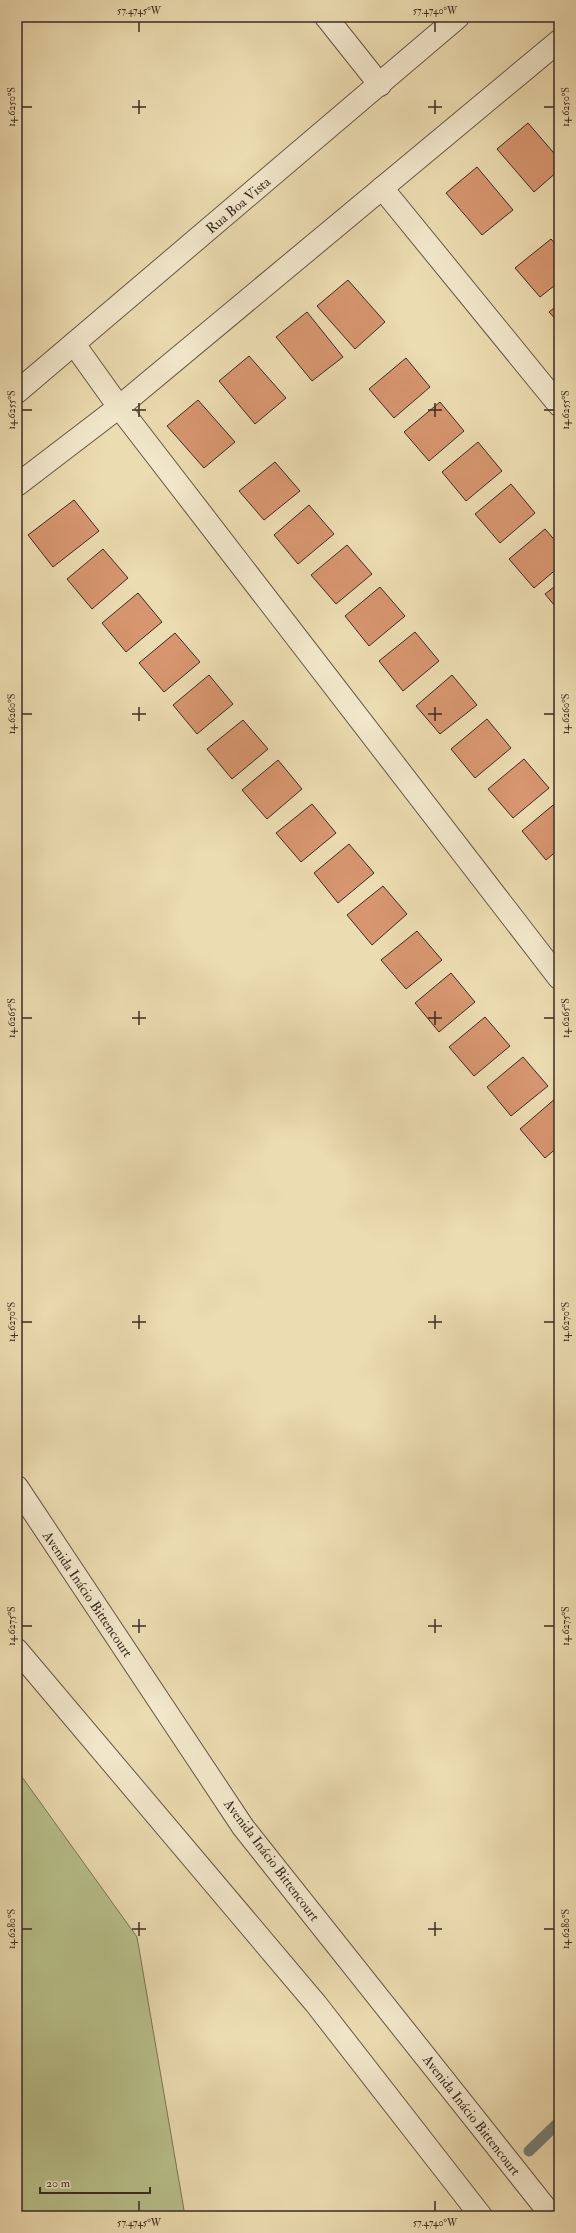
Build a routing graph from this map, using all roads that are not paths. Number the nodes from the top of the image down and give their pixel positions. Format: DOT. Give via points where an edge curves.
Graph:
graph roads {
  1 [pos="326,17"];
  2 [pos="458,17"];
  3 [pos="559,41"];
  4 [pos="380,85"];
  5 [pos="382,188"];
  6 [pos="74,344"];
  7 [pos="17,392"];
  8 [pos="559,405"];
  9 [pos="119,407"];
  10 [pos="17,485"];
  11 [pos="559,978"];
  12 [pos="17,1487"];
  13 [pos="17,1650"];
  14 [pos="481,2216"];
  15 [pos="552,2216"];
  1 -- 4 [label="street"];
  2 -- 4 [label="street, Rua Boa Vista"];
  3 -- 5 [label="street"];
  4 -- 6 [label="street, Rua Boa Vista"];
  5 -- 8 [label="street"];
  5 -- 9 [label="street"];
  6 -- 7 [label="street, Rua Boa Vista"];
  6 -- 9 [label="street"];
  9 -- 10 [label="street"];
  9 -- 11 [label="street"];
  12 -- 15 [label="street, Avenida Inácio Bittencourt" via="244,1827"];
  13 -- 14 [label="street" via="316,2004"];
}
